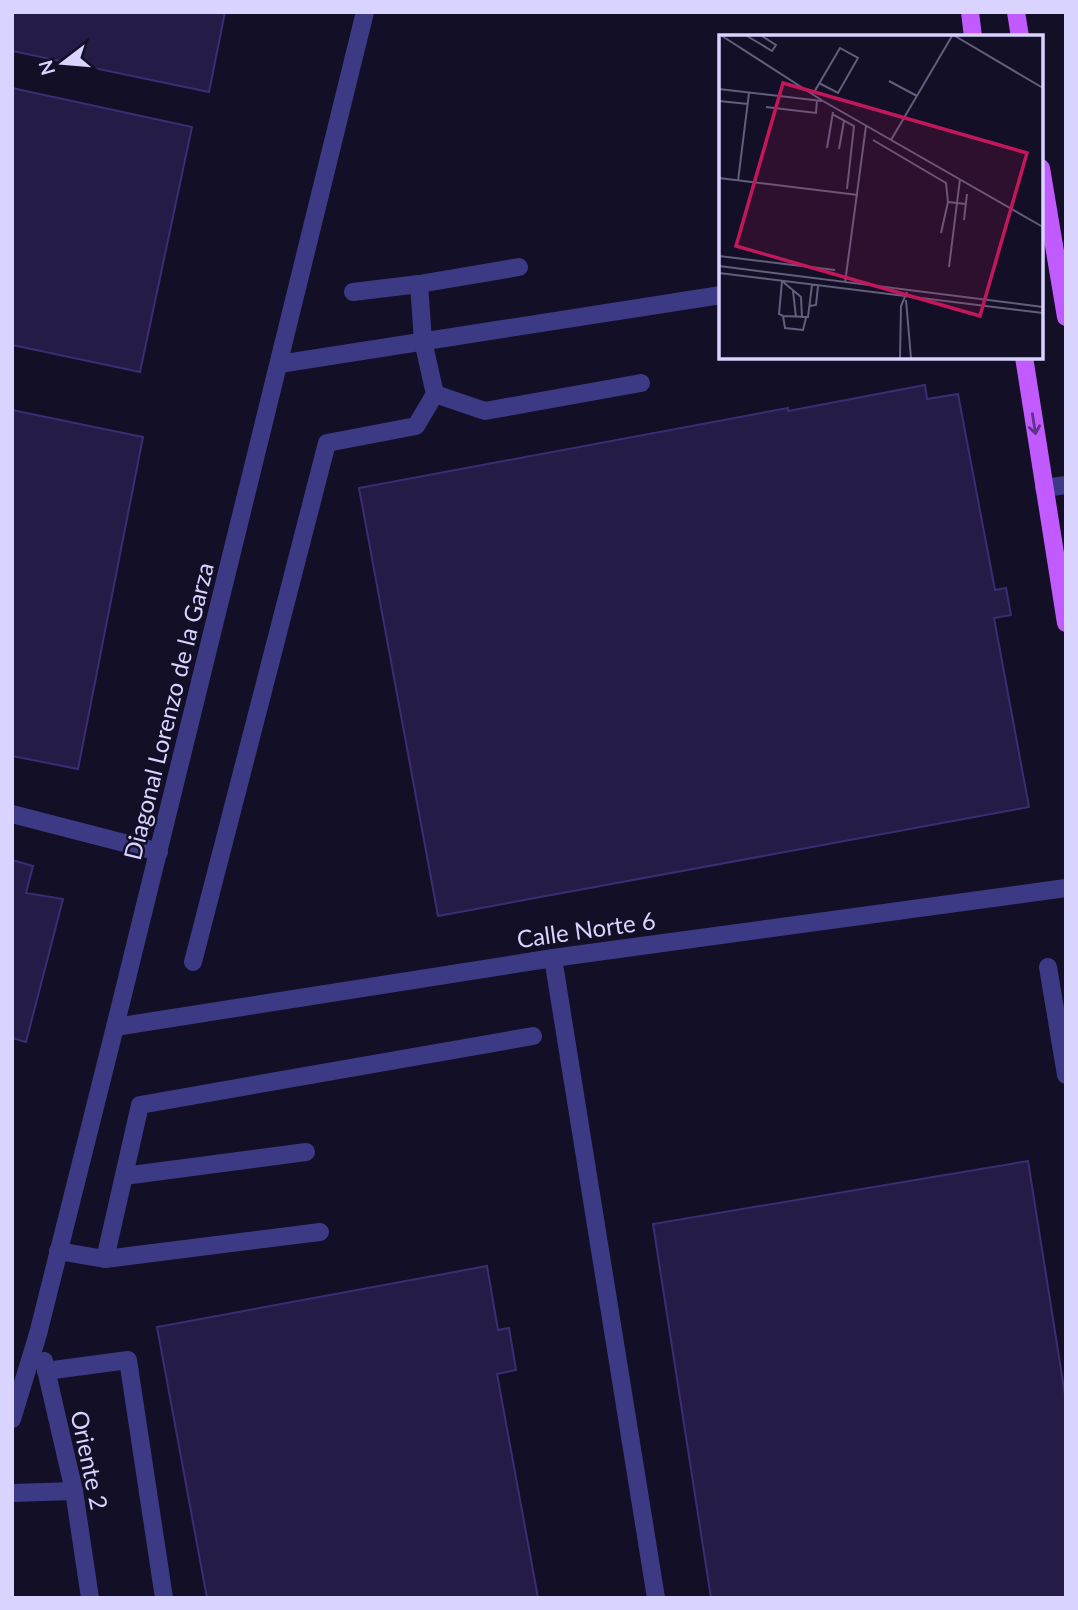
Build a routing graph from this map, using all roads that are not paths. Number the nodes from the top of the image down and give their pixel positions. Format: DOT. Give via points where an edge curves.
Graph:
graph roads {
  1 [pos="365,12"];
  2 [pos="970,12"];
  3 [pos="1016,12"];
  4 [pos="974,35"];
  5 [pos="1020,35"];
  6 [pos="1043,180"];
  7 [pos="519,267"];
  8 [pos="419,284"];
  9 [pos="353,292"];
  10 [pos="719,295"];
  11 [pos="1066,317"];
  12 [pos="423,341"];
  13 [pos="1024,359"];
  14 [pos="279,364"];
  15 [pos="641,383"];
  16 [pos="435,394"];
  17 [pos="1066,485"];
  18 [pos="1044,488"];
  19 [pos="1066,623"];
  20 [pos="12,814"];
  21 [pos="159,852"];
  22 [pos="1066,888"];
  23 [pos="553,958"];
  24 [pos="193,962"];
  25 [pos="1048,967"];
  26 [pos="115,1027"];
  27 [pos="533,1036"];
  28 [pos="1066,1075"];
  29 [pos="306,1152"];
  30 [pos="124,1176"];
  31 [pos="320,1232"];
  32 [pos="58,1251"];
  33 [pos="105,1259"];
  34 [pos="38,1334"];
  35 [pos="46,1371"];
  36 [pos="13,1414"];
  37 [pos="74,1490"];
  38 [pos="12,1493"];
  39 [pos="90,1598"];
  40 [pos="164,1598"];
  41 [pos="656,1598"];
  1 -- 14 [label="street, Diagonal Lorenzo de la Garza"];
  2 -- 4 [label="main road"];
  3 -- 5 [label="main road"];
  6 -- 11 [label="main road"];
  7 -- 8 [label="street"];
  8 -- 9 [label="street"];
  8 -- 12 [label="street"];
  10 -- 12 [label="street"];
  12 -- 14 [label="street"];
  12 -- 16 [label="street"];
  13 -- 18 [label="main road, one-way"];
  14 -- 21 [label="street, Diagonal Lorenzo de la Garza"];
  15 -- 16 [label="street" via="485,411"];
  16 -- 24 [label="street" via="416,426 327,443"];
  17 -- 18 [label="street"];
  18 -- 19 [label="main road"];
  20 -- 21 [label="street"];
  21 -- 26 [label="street, Diagonal Lorenzo de la Garza"];
  22 -- 23 [label="street, Calle Norte 6"];
  23 -- 26 [label="street, Calle Norte 6"];
  23 -- 41 [label="street"];
  25 -- 28 [label="street"];
  26 -- 32 [label="street, Diagonal Lorenzo de la Garza"];
  27 -- 30 [label="street" via="140,1105"];
  29 -- 30 [label="street"];
  30 -- 33 [label="street"];
  31 -- 33 [label="street"];
  32 -- 33 [label="street"];
  32 -- 34 [label="street, Diagonal Lorenzo de la Garza"];
  34 -- 35 [label="street, Oriente 2"];
  34 -- 36 [label="street, Diagonal Lorenzo de la Garza"];
  35 -- 37 [label="street, Oriente 2"];
  35 -- 40 [label="street" via="128,1360"];
  37 -- 38 [label="street"];
  37 -- 39 [label="street, Oriente 2"];
}
